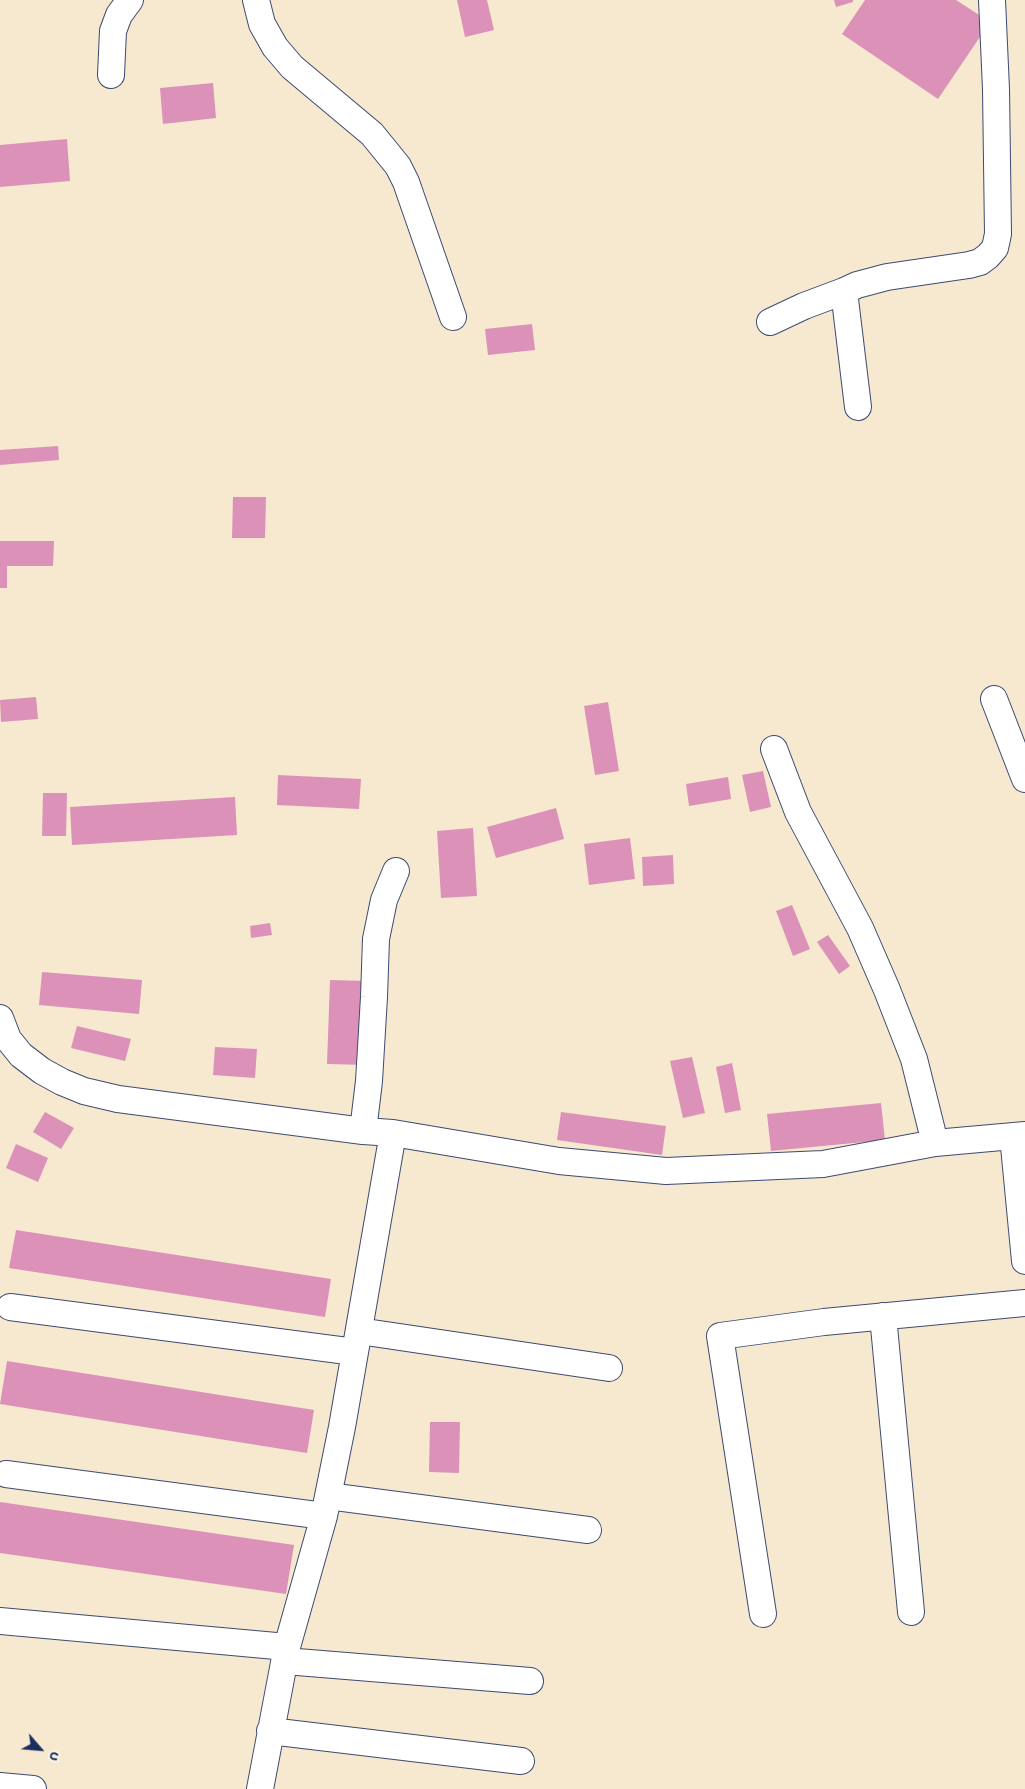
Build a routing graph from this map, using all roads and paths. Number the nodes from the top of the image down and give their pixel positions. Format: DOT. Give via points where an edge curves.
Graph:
graph roads {
  1 [pos="130,0"];
  2 [pos="256,0"];
  3 [pos="992,0"];
  4 [pos="111,75"];
  5 [pos="844,291"];
  6 [pos="453,317"];
  7 [pos="770,322"];
  8 [pos="858,407"];
  9 [pos="994,699"];
  10 [pos="774,749"];
  11 [pos="1025,778"];
  12 [pos="396,871"];
  13 [pos="0,1018"];
  14 [pos="363,1131"];
  15 [pos="393,1133"];
  16 [pos="1019,1136"];
  17 [pos="934,1143"];
  18 [pos="1025,1261"];
  19 [pos="1025,1303"];
  20 [pos="10,1307"];
  21 [pos="883,1316"];
  22 [pos="357,1341"];
  23 [pos="610,1368"];
  24 [pos="6,1474"];
  25 [pos="326,1506"];
  26 [pos="588,1530"];
  27 [pos="911,1612"];
  28 [pos="762,1614"];
  29 [pos="0,1621"];
  30 [pos="286,1654"];
  31 [pos="530,1681"];
  32 [pos="270,1731"];
  33 [pos="522,1761"];
  34 [pos="0,1786"];
  35 [pos="33,1789"];
  36 [pos="260,1789"];
  1 -- 4 [label="street" via="113,31"];
  2 -- 6 [label="street" via="262,24 292,68 372,134 398,166"];
  3 -- 5 [label="street" via="998,234 995,248 974,264 869,281"];
  5 -- 7 [label="street"];
  5 -- 8 [label="street"];
  9 -- 11 [label="street"];
  10 -- 17 [label="street" via="798,812 860,928 887,990 914,1059"];
  12 -- 14 [label="street" via="384,900 376,939 369,1082"];
  13 -- 14 [label="street" via="8,1038 22,1055 42,1071 84,1091 118,1099"];
  14 -- 15 [label="street"];
  15 -- 17 [label="street" via="559,1161 666,1171 823,1164"];
  15 -- 22 [label="street"];
  16 -- 17 [label="street"];
  16 -- 18 [label="street"];
  19 -- 21 [label="street"];
  20 -- 22 [label="street"];
  21 -- 27 [label="street"];
  21 -- 28 [label="street" via="720,1336"];
  22 -- 23 [label="street"];
  22 -- 25 [label="street"];
  24 -- 25 [label="street"];
  25 -- 26 [label="street"];
  25 -- 30 [label="street"];
  29 -- 30 [label="street"];
  30 -- 31 [label="street"];
  30 -- 32 [label="street"];
  32 -- 33 [label="street"];
  32 -- 36 [label="street"];
  34 -- 35 [label="street"];
}
